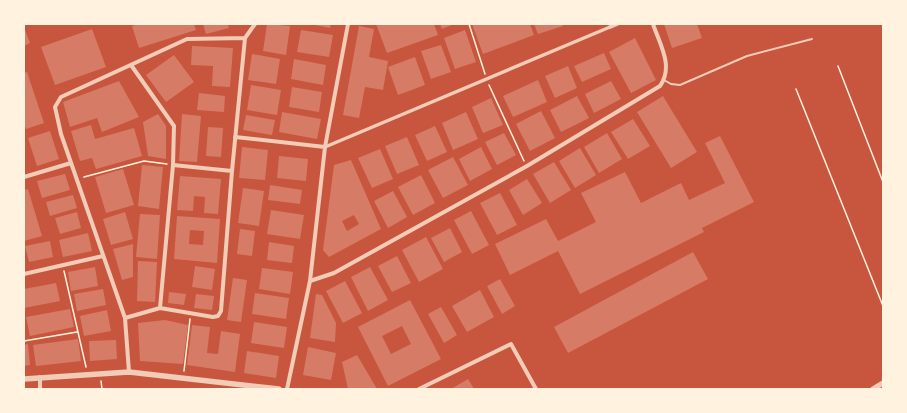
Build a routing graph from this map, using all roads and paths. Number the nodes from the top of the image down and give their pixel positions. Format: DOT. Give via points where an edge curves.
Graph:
graph roads {
  1 [pos="254,24"];
  2 [pos="348,24"];
  3 [pos="469,24"];
  4 [pos="617,24"];
  5 [pos="653,24"];
  6 [pos="610,27"];
  7 [pos="245,38"];
  8 [pos="812,39"];
  9 [pos="131,65"];
  10 [pos="838,66"];
  11 [pos="487,79"];
  12 [pos="664,80"];
  13 [pos="796,89"];
  14 [pos="235,137"];
  15 [pos="325,147"];
  16 [pos="71,163"];
  17 [pos="173,165"];
  18 [pos="527,166"];
  19 [pos="232,171"];
  20 [pos="24,177"];
  21 [pos="76,179"];
  22 [pos="883,182"];
  23 [pos="103,256"];
  24 [pos="62,266"];
  25 [pos="24,274"];
  26 [pos="310,281"];
  27 [pos="883,306"];
  28 [pos="160,308"];
  29 [pos="191,313"];
  30 [pos="125,318"];
  31 [pos="78,332"];
  32 [pos="24,340"];
  33 [pos="129,372"];
  34 [pos="87,374"];
  35 [pos="40,377"];
  36 [pos="184,377"];
  37 [pos="24,379"];
  38 [pos="883,383"];
  39 [pos="242,387"];
  40 [pos="40,389"];
  41 [pos="278,389"];
  42 [pos="287,389"];
  43 [pos="419,389"];
  44 [pos="536,389"];
  45 [pos="873,389"];
  1 -- 7 [label="street"];
  2 -- 15 [label="street"];
  3 -- 11 [label="path"];
  4 -- 6 [label="street"];
  5 -- 12 [label="street" via="667,65"];
  6 -- 11 [label="street"];
  7 -- 9 [label="street" via="187,40"];
  7 -- 14 [label="street"];
  8 -- 12 [label="lane" via="746,56 680,86"];
  9 -- 16 [label="street" via="61,97 55,107"];
  9 -- 17 [label="street" via="174,126"];
  10 -- 22 [label="path"];
  11 -- 15 [label="street"];
  11 -- 18 [label="path"];
  12 -- 18 [label="street" via="660,86"];
  13 -- 27 [label="path"];
  14 -- 15 [label="street"];
  14 -- 19 [label="street"];
  15 -- 26 [label="street"];
  16 -- 20 [label="street"];
  16 -- 21 [label="street"];
  17 -- 19 [label="street"];
  17 -- 21 [label="path" via="144,161"];
  17 -- 28 [label="street"];
  18 -- 26 [label="street" via="334,273"];
  19 -- 29 [label="street" via="221,311 213,318"];
  21 -- 23 [label="street"];
  23 -- 24 [label="street"];
  23 -- 30 [label="street"];
  24 -- 25 [label="street"];
  24 -- 31 [label="path"];
  26 -- 42 [label="street"];
  28 -- 29 [label="street"];
  28 -- 30 [label="street"];
  29 -- 36 [label="path"];
  30 -- 33 [label="street"];
  31 -- 32 [label="path"];
  31 -- 34 [label="path"];
  33 -- 34 [label="street"];
  33 -- 36 [label="street"];
  34 -- 35 [label="street"];
  35 -- 37 [label="street"];
  35 -- 40 [label="street"];
  36 -- 39 [label="street"];
  38 -- 45 [label="street"];
  39 -- 41 [label="street"];
  43 -- 44 [label="street" via="510,344"];
}
